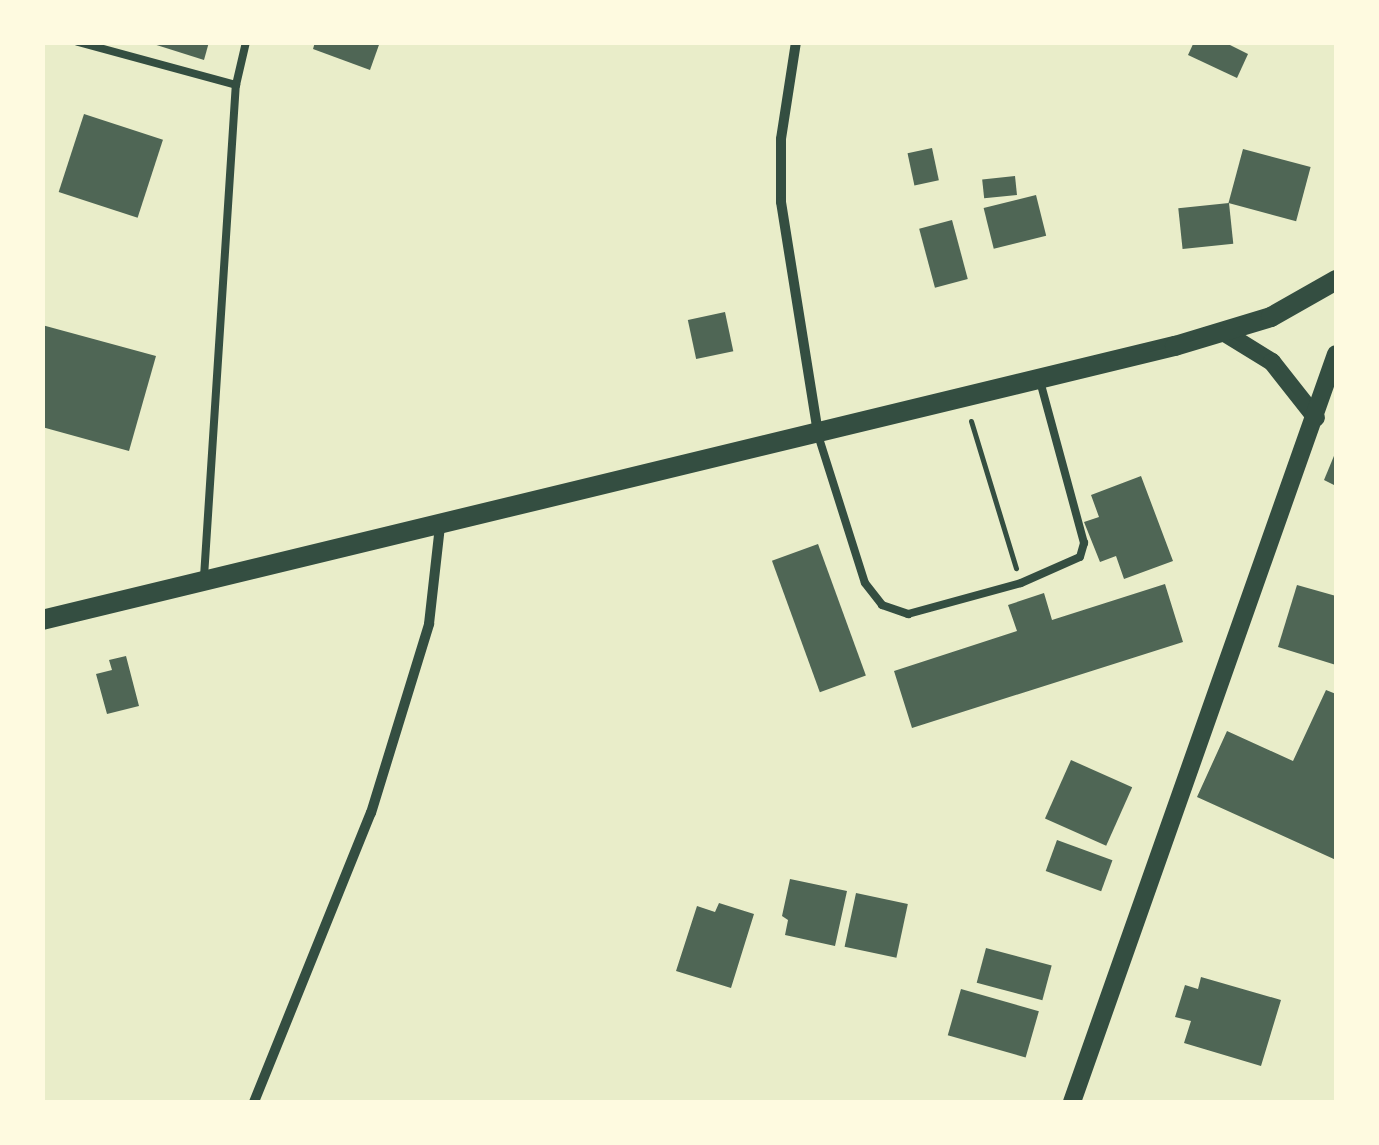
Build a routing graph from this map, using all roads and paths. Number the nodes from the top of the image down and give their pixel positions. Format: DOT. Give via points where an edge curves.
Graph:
graph roads {
  1 [pos="78,42"];
  2 [pos="246,42"];
  3 [pos="796,42"];
  4 [pos="236,84"];
  5 [pos="1336,280"];
  6 [pos="1225,332"];
  7 [pos="1336,354"];
  8 [pos="1040,380"];
  9 [pos="964,399"];
  10 [pos="1316,418"];
  11 [pos="818,433"];
  12 [pos="440,526"];
  13 [pos="203,582"];
  14 [pos="1021,583"];
  15 [pos="42,620"];
  16 [pos="254,1102"];
  17 [pos="1072,1102"];
  1 -- 4 [label="lane"];
  2 -- 4 [label="lane"];
  3 -- 11 [label="street" via="781,139 781,202"];
  4 -- 13 [label="lane"];
  5 -- 6 [label="main road" via="1270,317"];
  6 -- 8 [label="main road"];
  6 -- 10 [label="street" via="1289,378"];
  7 -- 10 [label="street"];
  8 -- 9 [label="main road"];
  8 -- 14 [label="lane" via="1084,543 1069,566"];
  9 -- 11 [label="main road"];
  9 -- 14 [label="path"];
  10 -- 17 [label="street"];
  11 -- 12 [label="main road"];
  11 -- 14 [label="lane" via="865,583 882,605 908,614"];
  12 -- 13 [label="main road"];
  12 -- 16 [label="street" via="429,624 371,813"];
  13 -- 15 [label="main road"];
}
